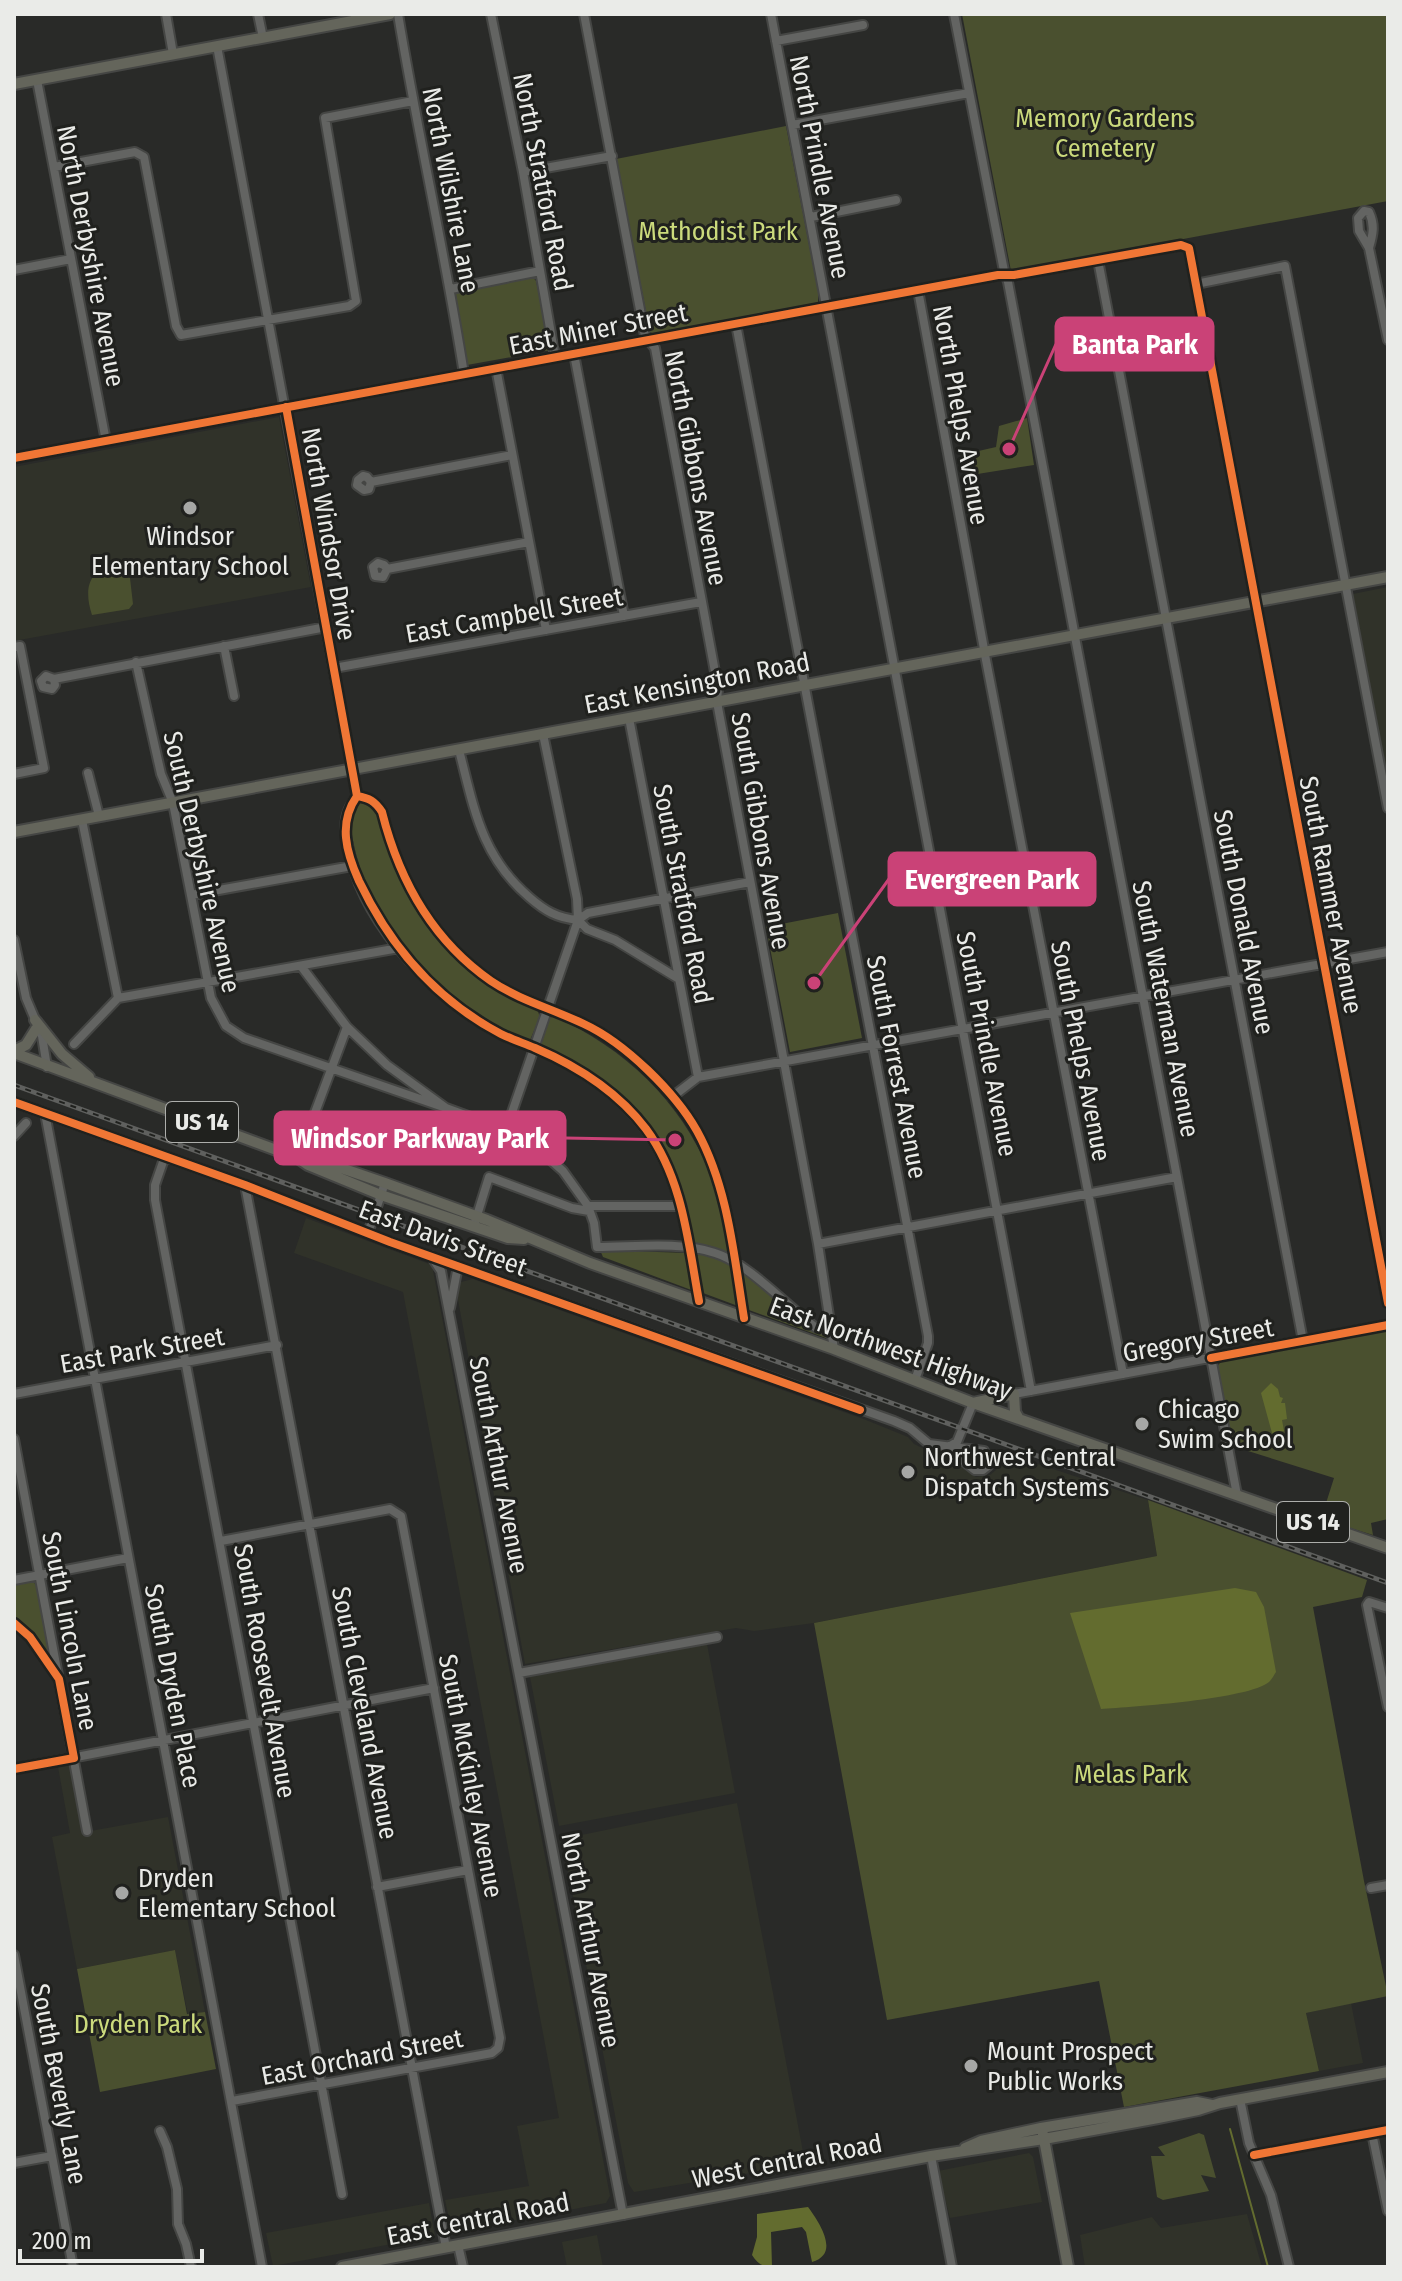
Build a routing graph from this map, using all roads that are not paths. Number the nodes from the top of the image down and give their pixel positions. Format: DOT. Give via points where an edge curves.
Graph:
graph roads {
  1 [pos="166,14"];
  2 [pos="258,14"];
  3 [pos="390,14"];
  4 [pos="398,14"];
  5 [pos="491,14"];
  6 [pos="584,14"];
  7 [pos="771,14"];
  8 [pos="954,14"];
  9 [pos="352,18"];
  10 [pos="863,25"];
  11 [pos="263,38"];
  12 [pos="776,41"];
  13 [pos="217,46"];
  14 [pos="173,54"];
  15 [pos="37,80"];
  16 [pos="14,84"];
  17 [pos="969,93"];
  18 [pos="413,101"];
  19 [pos="792,125"];
  20 [pos="612,156"];
  21 [pos="54,167"];
  22 [pos="523,172"];
  23 [pos="896,200"];
  24 [pos="811,217"];
  25 [pos="1189,248"];
  26 [pos="1369,248"];
  27 [pos="71,259"];
  28 [pos="1098,260"];
  29 [pos="14,270"];
  30 [pos="540,271"];
  31 [pos="1006,275"];
  32 [pos="1196,284"];
  33 [pos="451,289"];
  34 [pos="918,290"];
  35 [pos="1385,303"];
  36 [pos="826,307"];
  37 [pos="1386,318"];
  38 [pos="268,320"];
  39 [pos="736,324"];
  40 [pos="650,340"];
  41 [pos="1388,340"];
  42 [pos="574,354"];
  43 [pos="555,357"];
  44 [pos="496,368"];
  45 [pos="464,374"];
  46 [pos="286,407"];
  47 [pos="106,441"];
  48 [pos="14,446"];
  49 [pos="512,455"];
  50 [pos="15,458"];
  51 [pos="371,482"];
  52 [pos="529,542"];
  53 [pos="965,547"];
  54 [pos="876,563"];
  55 [pos="387,569"];
  56 [pos="1388,577"];
  57 [pos="1346,585"];
  58 [pos="701,602"];
  59 [pos="1254,602"];
  60 [pos="624,616"];
  61 [pos="1166,618"];
  62 [pos="326,627"];
  63 [pos="546,630"];
  64 [pos="1075,635"];
  65 [pos="224,646"];
  66 [pos="14,647"];
  67 [pos="984,652"];
  68 [pos="136,662"];
  69 [pos="334,668"];
  70 [pos="896,668"];
  71 [pos="54,679"];
  72 [pos="804,686"];
  73 [pos="234,696"];
  74 [pos="717,702"];
  75 [pos="629,718"];
  76 [pos="543,734"];
  77 [pos="459,750"];
  78 [pos="352,769"];
  79 [pos="88,773"];
  80 [pos="14,774"];
  81 [pos="1385,779"];
  82 [pos="357,796"];
  83 [pos="173,803"];
  84 [pos="1388,808"];
  85 [pos="99,816"];
  86 [pos="82,820"];
  87 [pos="14,832"];
  88 [pos="352,866"];
  89 [pos="750,882"];
  90 [pos="191,895"];
  91 [pos="664,897"];
  92 [pos="578,920"];
  93 [pos="14,940"];
  94 [pos="399,948"];
  95 [pos="1388,952"];
  96 [pos="1324,964"];
  97 [pos="301,966"];
  98 [pos="679,979"];
  99 [pos="1235,980"];
  100 [pos="207,983"];
  101 [pos="1143,996"];
  102 [pos="118,998"];
  103 [pos="549,1008"];
  104 [pos="1053,1013"];
  105 [pos="35,1025"];
  106 [pos="347,1027"];
  107 [pos="964,1030"];
  108 [pos="74,1044"];
  109 [pos="873,1047"];
  110 [pos="536,1048"];
  111 [pos="14,1052"];
  112 [pos="782,1064"];
  113 [pos="45,1066"];
  114 [pos="330,1069"];
  115 [pos="698,1077"];
  116 [pos="97,1083"];
  117 [pos="672,1097"];
  118 [pos="14,1102"];
  119 [pos="446,1108"];
  120 [pos="45,1113"];
  121 [pos="26,1123"];
  122 [pos="506,1130"];
  123 [pos="14,1136"];
  124 [pos="165,1156"];
  125 [pos="298,1158"];
  126 [pos="1177,1177"];
  127 [pos="385,1183"];
  128 [pos="245,1185"];
  129 [pos="1088,1194"];
  130 [pos="381,1195"];
  131 [pos="682,1206"];
  132 [pos="588,1208"];
  133 [pos="998,1211"];
  134 [pos="475,1221"];
  135 [pos="907,1228"];
  136 [pos="368,1233"];
  137 [pos="818,1244"];
  138 [pos="597,1247"];
  139 [pos="689,1247"];
  140 [pos="430,1256"];
  141 [pos="735,1262"];
  142 [pos="590,1263"];
  143 [pos="458,1266"];
  144 [pos="699,1301"];
  145 [pos="1388,1303"];
  146 [pos="449,1312"];
  147 [pos="744,1318"];
  148 [pos="1388,1325"];
  149 [pos="831,1330"];
  150 [pos="1303,1341"];
  151 [pos="277,1345"];
  152 [pos="834,1349"];
  153 [pos="1211,1358"];
  154 [pos="187,1362"];
  155 [pos="1123,1374"];
  156 [pos="95,1378"];
  157 [pos="915,1380"];
  158 [pos="1031,1391"];
  159 [pos="14,1394"];
  160 [pos="1014,1394"];
  161 [pos="973,1403"];
  162 [pos="1019,1419"];
  163 [pos="14,1439"];
  164 [pos="947,1448"];
  165 [pos="1237,1495"];
  166 [pos="310,1523"];
  167 [pos="221,1541"];
  168 [pos="1388,1548"];
  169 [pos="128,1558"];
  170 [pos="39,1575"];
  171 [pos="14,1580"];
  172 [pos="1388,1608"];
  173 [pos="14,1623"];
  174 [pos="717,1637"];
  175 [pos="519,1673"];
  176 [pos="59,1679"];
  177 [pos="434,1688"];
  178 [pos="1386,1692"];
  179 [pos="343,1706"];
  180 [pos="1388,1707"];
  181 [pos="255,1723"];
  182 [pos="162,1740"];
  183 [pos="74,1758"];
  184 [pos="14,1769"];
  185 [pos="87,1831"];
  186 [pos="468,1870"];
  187 [pos="1388,1885"];
  188 [pos="377,1887"];
  189 [pos="1371,1888"];
  190 [pos="14,1955"];
  191 [pos="498,2048"];
  192 [pos="411,2068"];
  193 [pos="1388,2072"];
  194 [pos="320,2085"];
  195 [pos="1240,2099"];
  196 [pos="232,2101"];
  197 [pos="1388,2130"];
  198 [pos="160,2131"];
  199 [pos="1372,2133"];
  200 [pos="1043,2134"];
  201 [pos="1254,2155"];
  202 [pos="52,2156"];
  203 [pos="931,2156"];
  204 [pos="14,2163"];
  205 [pos="342,2194"];
  206 [pos="1388,2211"];
  207 [pos="623,2215"];
  208 [pos="458,2245"];
  209 [pos="446,2248"];
  210 [pos="373,2264"];
  211 [pos="73,2267"];
  212 [pos="191,2267"];
  213 [pos="262,2267"];
  214 [pos="342,2267"];
  215 [pos="463,2267"];
  216 [pos="952,2267"];
  217 [pos="1068,2267"];
  218 [pos="1289,2267"];
  1 -- 14 [label="street"];
  2 -- 11 [label="street"];
  3 -- 9 [label="main road"];
  4 -- 18 [label="street, North Wilshire Lane"];
  5 -- 22 [label="street, North Stratford Road"];
  6 -- 20 [label="street, North Gibbons Avenue"];
  7 -- 12 [label="street, North Prindle Avenue"];
  8 -- 17 [label="street, South Waterman Avenue"];
  9 -- 11 [label="main road"];
  10 -- 12 [label="street"];
  11 -- 13 [label="main road"];
  12 -- 19 [label="street, North Prindle Avenue"];
  13 -- 14 [label="main road"];
  13 -- 38 [label="street, North Windsor Drive"];
  14 -- 15 [label="main road"];
  15 -- 16 [label="main road"];
  15 -- 21 [label="street, North Derbyshire Avenue"];
  17 -- 19 [label="street"];
  17 -- 31 [label="street, South Waterman Avenue"];
  18 -- 33 [label="street, North Wilshire Lane"];
  18 -- 38 [label="street" via="325,118 356,301"];
  19 -- 24 [label="street, North Prindle Avenue"];
  20 -- 22 [label="street"];
  20 -- 40 [label="street, North Gibbons Avenue" via="645,336"];
  21 -- 27 [label="street, North Derbyshire Avenue"];
  21 -- 38 [label="street" via="140,153 181,335"];
  22 -- 30 [label="street, North Stratford Road"];
  23 -- 24 [label="street"];
  24 -- 36 [label="street, North Prindle Avenue"];
  25 -- 28 [label="street, East Miner Street" via="1181,245"];
  25 -- 32 [label="street, South Rammer Avenue"];
  26 -- 35 [label="street"];
  27 -- 29 [label="street"];
  27 -- 47 [label="street, North Derbyshire Avenue"];
  28 -- 31 [label="street, East Miner Street"];
  28 -- 61 [label="street, South Donald Avenue"];
  30 -- 33 [label="street"];
  30 -- 43 [label="street, North Stratford Road"];
  31 -- 34 [label="street, East Miner Street"];
  31 -- 64 [label="street, South Waterman Avenue"];
  32 -- 57 [label="street" via="1285,266"];
  32 -- 59 [label="street, South Rammer Avenue"];
  33 -- 45 [label="street, North Wilshire Lane"];
  34 -- 36 [label="street, East Miner Street"];
  34 -- 53 [label="street, North Phelps Avenue"];
  35 -- 37 [label="street"];
  36 -- 39 [label="street, East Miner Street"];
  36 -- 54 [label="street, North Prindle Avenue"];
  37 -- 41 [label="street"];
  38 -- 46 [label="street, North Windsor Drive"];
  39 -- 40 [label="street, East Miner Street"];
  39 -- 72 [label="street, South Forrest Avenue"];
  40 -- 42 [label="street, East Miner Street"];
  40 -- 58 [label="street, North Gibbons Avenue"];
  42 -- 43 [label="street, East Miner Street"];
  42 -- 60 [label="street"];
  43 -- 44 [label="street, East Miner Street"];
  44 -- 45 [label="street, East Miner Street"];
  44 -- 49 [label="street"];
  45 -- 46 [label="street, East Miner Street"];
  46 -- 47 [label="street, East Miner Street"];
  46 -- 62 [label="street, North Windsor Drive"];
  47 -- 50 [label="street, East Miner Street"];
  48 -- 50 [label="street"];
  49 -- 51 [label="street"];
  49 -- 52 [label="street"];
  52 -- 55 [label="street"];
  52 -- 63 [label="street"];
  53 -- 67 [label="street, South Phelps Avenue"];
  54 -- 70 [label="street, South Prindle Avenue"];
  56 -- 57 [label="main road, East Kensington Road"];
  57 -- 59 [label="main road, East Kensington Road"];
  57 -- 81 [label="street"];
  58 -- 60 [label="street, East Campbell Street"];
  58 -- 74 [label="street, South Gibbons Avenue"];
  59 -- 61 [label="main road, East Kensington Road"];
  59 -- 96 [label="street, South Rammer Avenue"];
  60 -- 63 [label="street, East Campbell Street"];
  61 -- 64 [label="main road, East Kensington Road"];
  61 -- 99 [label="street, South Donald Avenue"];
  62 -- 65 [label="street"];
  62 -- 69 [label="street, North Windsor Drive"];
  63 -- 69 [label="street, East Campbell Street"];
  64 -- 67 [label="main road, East Kensington Road"];
  64 -- 101 [label="street, South Waterman Avenue"];
  65 -- 68 [label="street"];
  65 -- 73 [label="street"];
  66 -- 80 [label="street" via="20,646 44,768"];
  67 -- 70 [label="main road, East Kensington Road"];
  67 -- 104 [label="street, South Phelps Avenue"];
  68 -- 71 [label="street"];
  68 -- 83 [label="street, South Derbyshire Avenue" via="161,774"];
  69 -- 78 [label="street, North Windsor Drive"];
  70 -- 72 [label="main road, East Kensington Road"];
  70 -- 107 [label="street, South Prindle Avenue"];
  72 -- 74 [label="main road, East Kensington Road"];
  72 -- 109 [label="street, South Forrest Avenue"];
  74 -- 75 [label="main road, East Kensington Road"];
  74 -- 89 [label="street, South Gibbons Avenue"];
  75 -- 76 [label="main road, East Kensington Road"];
  75 -- 91 [label="street, South Stratford Road"];
  76 -- 77 [label="main road, East Kensington Road"];
  76 -- 92 [label="street"];
  77 -- 78 [label="main road, East Kensington Road"];
  77 -- 92 [label="street" via="482,835 496,861 545,911"];
  78 -- 82 [label="street, North Windsor Drive"];
  78 -- 83 [label="main road, East Kensington Road"];
  79 -- 85 [label="street"];
  81 -- 84 [label="street"];
  82 -- 88 [label="street" via="344,829"];
  82 -- 103 [label="street" via="377,804 412,896 444,938 492,982"];
  83 -- 85 [label="main road, East Kensington Road"];
  83 -- 90 [label="street, South Derbyshire Avenue"];
  85 -- 86 [label="main road, East Kensington Road"];
  86 -- 87 [label="main road, East Kensington Road"];
  86 -- 102 [label="street"];
  88 -- 90 [label="street"];
  88 -- 94 [label="street"];
  89 -- 91 [label="street"];
  89 -- 112 [label="street, South Gibbons Avenue"];
  90 -- 100 [label="street, South Derbyshire Avenue"];
  91 -- 92 [label="street" via="588,913"];
  91 -- 98 [label="street, South Stratford Road"];
  92 -- 98 [label="street"];
  92 -- 103 [label="street"];
  93 -- 105 [label="street"];
  94 -- 97 [label="street"];
  94 -- 110 [label="street" via="450,1000 503,1035"];
  95 -- 96 [label="street"];
  96 -- 99 [label="street"];
  96 -- 145 [label="street, South Rammer Avenue"];
  97 -- 100 [label="street"];
  97 -- 106 [label="street"];
  98 -- 115 [label="street, South Stratford Road"];
  99 -- 101 [label="street"];
  99 -- 150 [label="street, South Donald Avenue"];
  100 -- 102 [label="street"];
  100 -- 114 [label="street, South Derbyshire Avenue" via="217,1013 236,1033"];
  101 -- 104 [label="street"];
  101 -- 126 [label="street, South Waterman Avenue"];
  102 -- 108 [label="street"];
  103 -- 110 [label="street"];
  103 -- 117 [label="street" via="620,1047"];
  104 -- 107 [label="street"];
  104 -- 129 [label="street, South Phelps Avenue"];
  105 -- 111 [label="main road" via="30,1041"];
  105 -- 113 [label="street" via="42,1036"];
  105 -- 116 [label="main road"];
  106 -- 114 [label="street"];
  106 -- 119 [label="street" via="387,1065"];
  107 -- 109 [label="street"];
  107 -- 133 [label="street, South Prindle Avenue"];
  109 -- 112 [label="street"];
  109 -- 135 [label="street, South Forrest Avenue"];
  110 -- 122 [label="street"];
  110 -- 131 [label="street" via="586,1073 638,1121 670,1171"];
  111 -- 113 [label="main road, East Northwest Highway / US 14"];
  112 -- 115 [label="street"];
  112 -- 137 [label="street, South Gibbons Avenue"];
  113 -- 116 [label="main road, East Northwest Highway / US 14"];
  114 -- 119 [label="street, South Derbyshire Avenue"];
  114 -- 125 [label="street"];
  115 -- 117 [label="street"];
  116 -- 125 [label="main road, East Northwest Highway / US 14"];
  117 -- 141 [label="street" via="697,1131 717,1175"];
  118 -- 120 [label="street, East Davis Street"];
  119 -- 122 [label="street"];
  120 -- 124 [label="street, East Davis Street"];
  120 -- 156 [label="street, South Dryden Place"];
  121 -- 123 [label="street"];
  122 -- 132 [label="street" via="563,1171"];
  124 -- 128 [label="street, East Davis Street"];
  124 -- 154 [label="street, South Roosevelt Avenue" via="155,1200"];
  125 -- 127 [label="main road, East Northwest Highway / US 14"];
  125 -- 130 [label="main road, East Northwest Highway / US 14"];
  126 -- 129 [label="street"];
  126 -- 153 [label="street, South Waterman Avenue"];
  127 -- 130 [label="street"];
  127 -- 134 [label="main road, East Northwest Highway / US 14"];
  128 -- 136 [label="street, East Davis Street"];
  128 -- 151 [label="street, South Cleveland Avenue"];
  129 -- 133 [label="street"];
  129 -- 155 [label="street, South Phelps Avenue"];
  130 -- 134 [label="main road, East Northwest Highway / US 14"];
  130 -- 136 [label="street"];
  131 -- 132 [label="street"];
  131 -- 139 [label="street"];
  132 -- 134 [label="street" via="572,1208 489,1177"];
  132 -- 138 [label="street"];
  133 -- 135 [label="street"];
  133 -- 158 [label="street, South Prindle Avenue"];
  134 -- 142 [label="main road, East Northwest Highway / US 14" via="508,1238 530,1240"];
  135 -- 137 [label="street"];
  135 -- 157 [label="street, South Forrest Avenue" via="928,1343"];
  136 -- 140 [label="street, East Davis Street"];
  137 -- 149 [label="street, South Gibbons Avenue"];
  138 -- 139 [label="street"];
  138 -- 142 [label="street"];
  139 -- 141 [label="street"];
  139 -- 144 [label="street"];
  140 -- 143 [label="street, East Davis Street"];
  140 -- 146 [label="street" via="440,1267"];
  141 -- 147 [label="street"];
  141 -- 149 [label="street" via="815,1327"];
  142 -- 144 [label="main road, East Northwest Highway / US 14"];
  143 -- 146 [label="street, South Arthur Avenue"];
  143 -- 164 [label="street, East Davis Street" via="894,1421 929,1444"];
  144 -- 147 [label="main road, East Northwest Highway / US 14"];
  146 -- 175 [label="street, South Arthur Avenue"];
  147 -- 152 [label="main road, East Northwest Highway / US 14"];
  148 -- 150 [label="street, Gregory Street"];
  149 -- 152 [label="street, South Gibbons Avenue"];
  150 -- 153 [label="street, Gregory Street"];
  151 -- 154 [label="street, East Park Street"];
  151 -- 166 [label="street, South Cleveland Avenue"];
  152 -- 157 [label="main road, East Northwest Highway / US 14"];
  153 -- 155 [label="street, Gregory Street"];
  153 -- 165 [label="street, South Waterman Avenue"];
  154 -- 156 [label="street, East Park Street"];
  154 -- 167 [label="street, South Roosevelt Avenue"];
  155 -- 158 [label="street, Gregory Street"];
  156 -- 159 [label="street, East Park Street"];
  156 -- 169 [label="street, South Dryden Place"];
  157 -- 161 [label="main road, East Northwest Highway / US 14"];
  158 -- 160 [label="street, Gregory Street"];
  160 -- 161 [label="main road"];
  160 -- 162 [label="main road"];
  161 -- 162 [label="main road, East Northwest Highway / US 14"];
  161 -- 164 [label="street" via="957,1442"];
  162 -- 165 [label="main road, East Northwest Highway / US 14"];
  163 -- 170 [label="street, South Lincoln Lane"];
  164 -- 164 [label="street, East Davis Street" via="975,1470 988,1466 984,1451"];
  165 -- 168 [label="main road, US 14"];
  166 -- 167 [label="street"];
  166 -- 177 [label="street, South McKinley Avenue" via="398,1512"];
  166 -- 179 [label="street, South Cleveland Avenue"];
  167 -- 181 [label="street, South Roosevelt Avenue"];
  169 -- 170 [label="street"];
  169 -- 182 [label="street, South Dryden Place"];
  170 -- 171 [label="street"];
  170 -- 176 [label="street, South Lincoln Lane"];
  172 -- 178 [label="street" via="1369,1602 1367,1608"];
  173 -- 176 [label="street"];
  174 -- 175 [label="street"];
  175 -- 207 [label="street, North Arthur Avenue"];
  176 -- 183 [label="street, South Lincoln Lane"];
  177 -- 179 [label="street"];
  177 -- 186 [label="street, South McKinley Avenue"];
  178 -- 180 [label="street"];
  179 -- 181 [label="street"];
  179 -- 188 [label="street, South Cleveland Avenue"];
  181 -- 182 [label="street"];
  181 -- 194 [label="street, South Roosevelt Avenue"];
  182 -- 183 [label="street"];
  182 -- 196 [label="street, South Dryden Place"];
  183 -- 184 [label="street"];
  183 -- 185 [label="street, South Lincoln Lane"];
  186 -- 188 [label="street"];
  186 -- 191 [label="street, South McKinley Avenue"];
  187 -- 189 [label="street"];
  188 -- 192 [label="street, South Cleveland Avenue"];
  190 -- 202 [label="street, South Beverly Lane"];
  191 -- 192 [label="street, East Orchard Street"];
  192 -- 194 [label="street, East Orchard Street"];
  192 -- 209 [label="street, South Cleveland Avenue"];
  193 -- 195 [label="main road, West Central Road"];
  194 -- 196 [label="street, East Orchard Street"];
  194 -- 205 [label="street, South Roosevelt Avenue"];
  195 -- 200 [label="main road, West Central Road" via="1212,2105 1197,2102"];
  195 -- 201 [label="street"];
  196 -- 213 [label="street, South Dryden Place"];
  197 -- 199 [label="street"];
  198 -- 212 [label="street"];
  199 -- 201 [label="street"];
  199 -- 206 [label="street"];
  200 -- 203 [label="main road, West Central Road" via="981,2141"];
  200 -- 217 [label="main road"];
  201 -- 218 [label="street" via="1271,2195"];
  202 -- 204 [label="street"];
  202 -- 211 [label="street, South Beverly Lane"];
  203 -- 207 [label="main road, West Central Road"];
  203 -- 216 [label="street"];
  207 -- 208 [label="main road, East Central Road"];
  208 -- 209 [label="main road, East Central Road"];
  208 -- 215 [label="street"];
  209 -- 210 [label="main road, East Central Road"];
  210 -- 214 [label="main road, East Central Road"];
}
